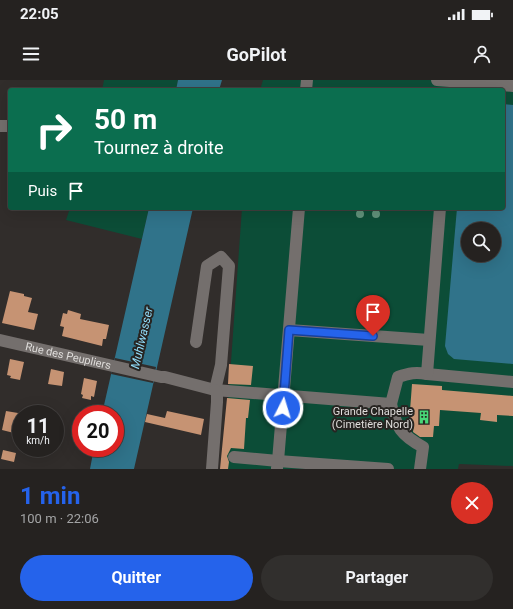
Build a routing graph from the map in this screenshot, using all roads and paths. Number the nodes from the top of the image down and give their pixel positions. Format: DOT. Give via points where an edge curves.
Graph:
graph roads {
  1 [pos="446,83"];
  2 [pos="513,86"];
  3 [pos="299,210"];
  4 [pos="440,210"];
  5 [pos="289,330"];
  6 [pos="0,340"];
  7 [pos="429,340"];
  8 [pos="196,342"];
  9 [pos="428,374"];
  10 [pos="513,382"];
  11 [pos="215,390"];
  12 [pos="284,395"];
  13 [pos="391,404"];
  14 [pos="234,457"];
  15 [pos="278,465"];
  16 [pos="212,469"];
  17 [pos="388,469"];
  18 [pos="420,469"];
  1 -- 2 [label="street"];
  3 -- 5 [label="street"];
  4 -- 7 [label="street"];
  5 -- 7 [label="street"];
  5 -- 12 [label="street"];
  6 -- 11 [label="street, Rue des Peupliers"];
  7 -- 9 [label="street"];
  8 -- 11 [label="street" via="207,266 221,257 229,266 221,367"];
  9 -- 10 [label="street"];
  9 -- 13 [label="street" via="417,372 398,377"];
  11 -- 12 [label="street, Rue des Peupliers"];
  11 -- 16 [label="street" via="217,402"];
  12 -- 13 [label="street, Rue des Peupliers"];
  12 -- 15 [label="street"];
  13 -- 18 [label="street" via="395,422 405,435 423,447"];
  14 -- 15 [label="street"];
  15 -- 17 [label="street"];
}
